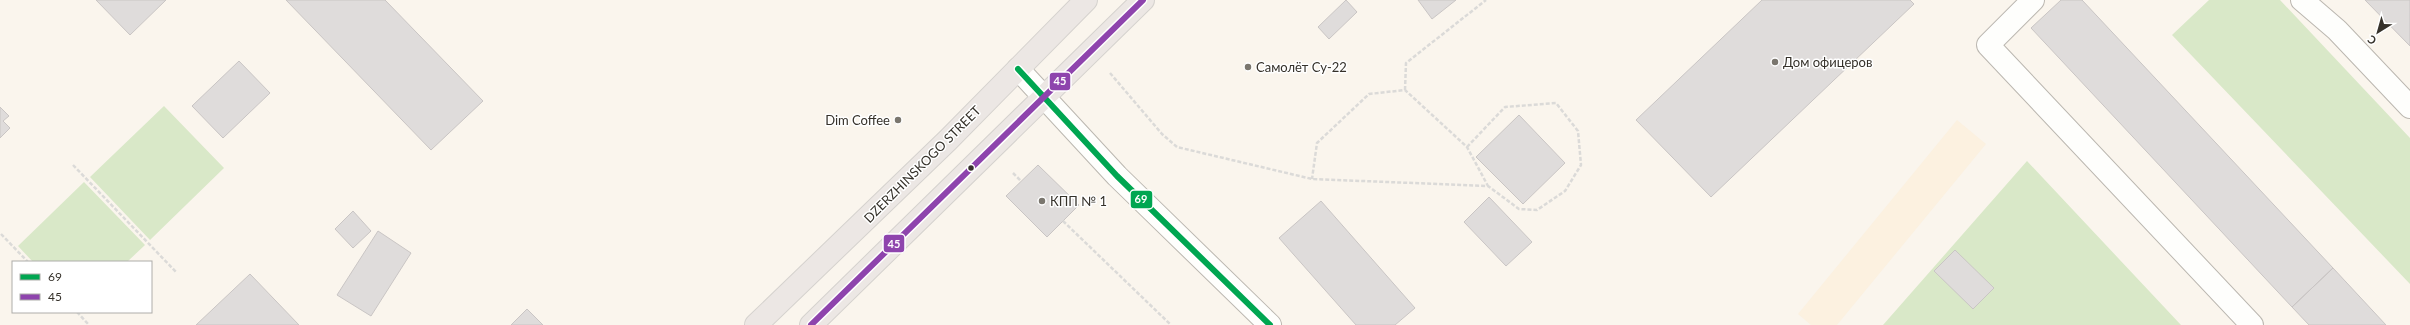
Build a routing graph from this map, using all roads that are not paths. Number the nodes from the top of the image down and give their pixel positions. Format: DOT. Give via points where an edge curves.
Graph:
graph roads {
  1 [pos="1086,0"];
  2 [pos="1142,0"];
  3 [pos="2033,0"];
  4 [pos="2302,0"];
  5 [pos="1018,69"];
  6 [pos="1044,96"];
  7 [pos="2410,107"];
  8 [pos="1260,321"];
  9 [pos="756,325"];
  10 [pos="811,325"];
  11 [pos="2252,325"];
  1 -- 5 [label="main road, DZERZHINSKOGO STREET"];
  2 -- 6 [label="main road"];
  3 -- 11 [label="street" via="1988,46"];
  4 -- 7 [label="street" via="2337,30"];
  5 -- 6 [label="street"];
  5 -- 9 [label="main road, DZERZHINSKOGO STREET"];
  6 -- 8 [label="street" via="1117,176"];
  6 -- 10 [label="main road"];
}
